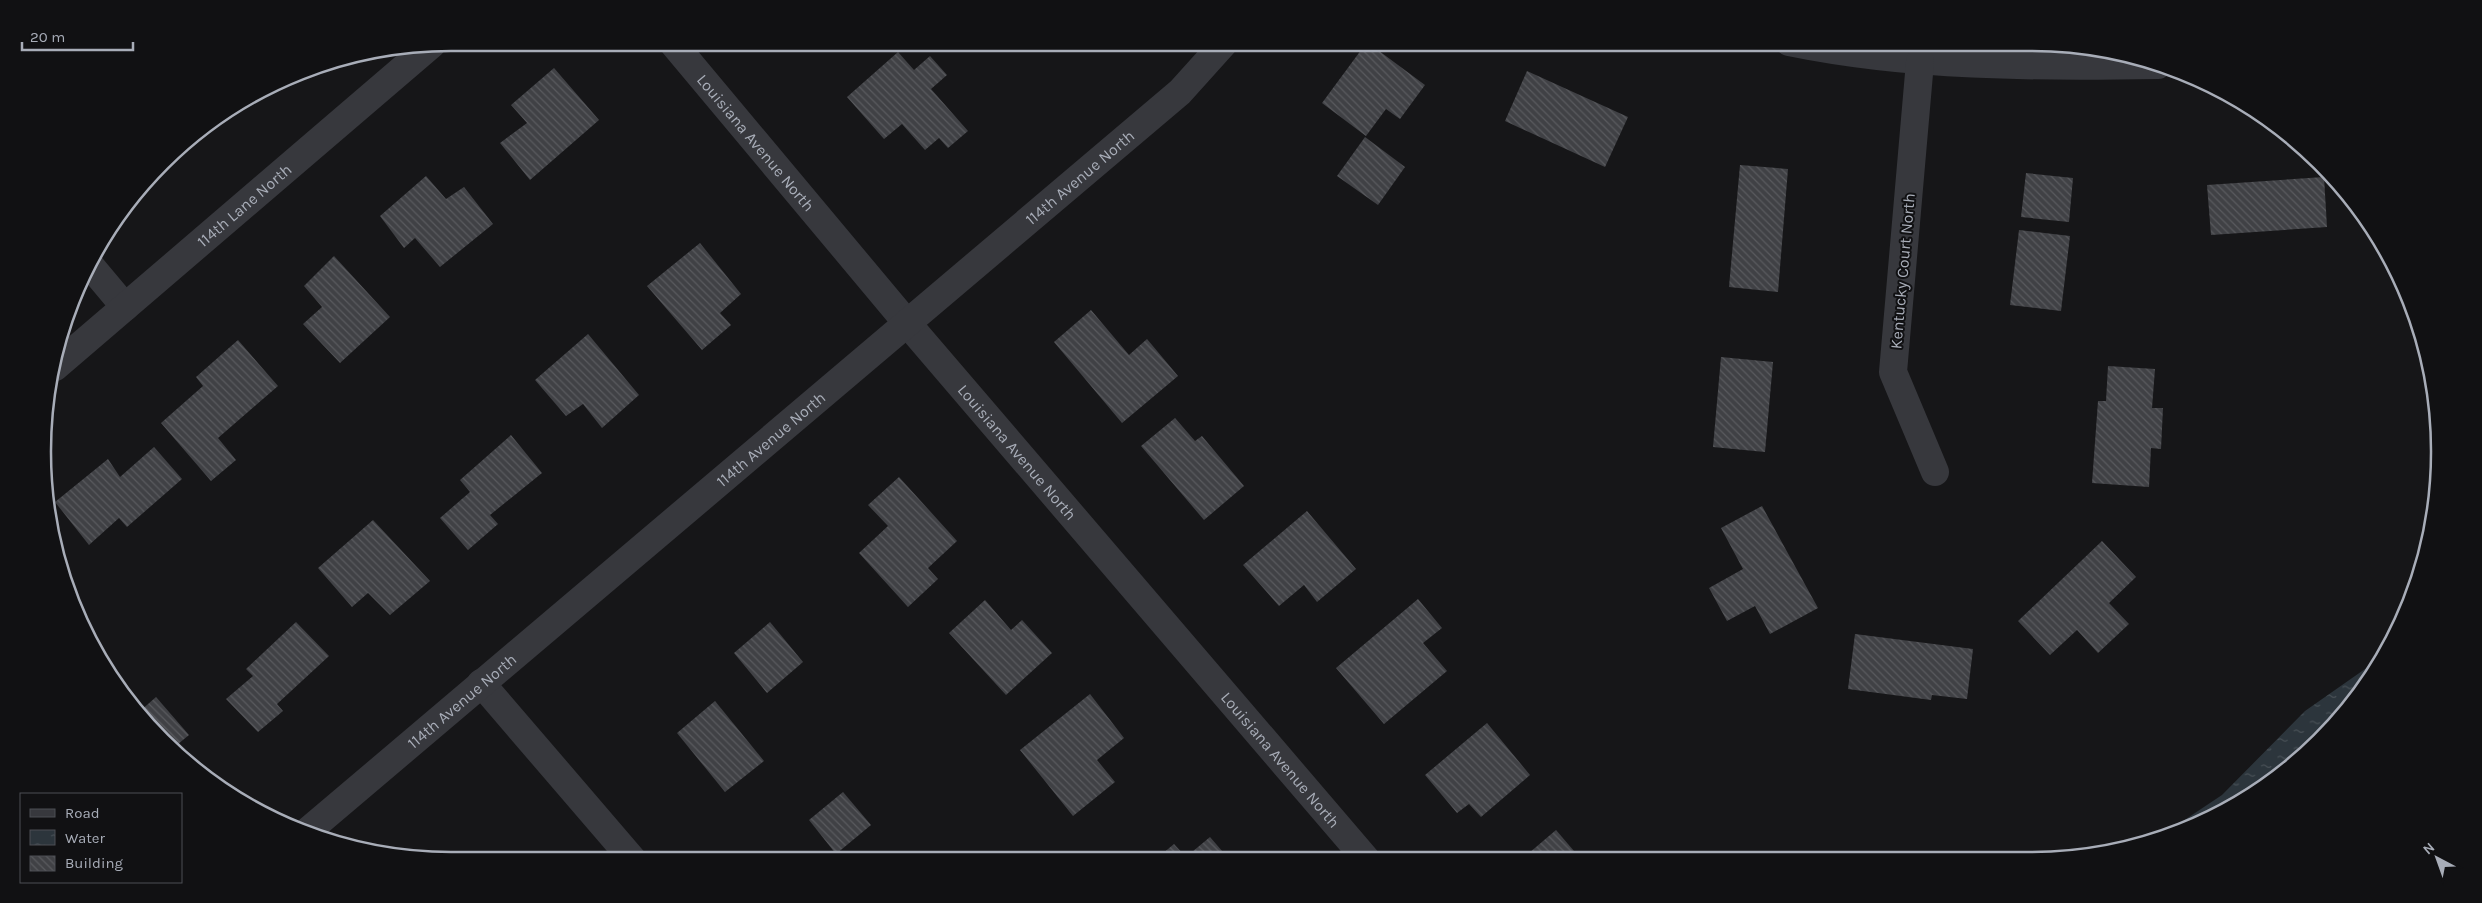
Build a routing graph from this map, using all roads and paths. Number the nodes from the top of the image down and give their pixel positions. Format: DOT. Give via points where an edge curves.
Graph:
graph roads {
  1 [pos="680,51"];
  2 [pos="1217,51"];
  3 [pos="1833,51"];
  4 [pos="422,52"];
  5 [pos="1920,62"];
  6 [pos="2132,64"];
  7 [pos="95,271"];
  8 [pos="125,307"];
  9 [pos="907,323"];
  10 [pos="62,362"];
  11 [pos="1935,472"];
  12 [pos="481,683"];
  13 [pos="313,827"];
  14 [pos="626,852"];
  15 [pos="1361,852"];
  1 -- 9 [label="street, Louisiana Avenue North"];
  2 -- 9 [label="street, 114th Avenue North" via="1180,92"];
  3 -- 5 [label="street"];
  4 -- 8 [label="street, 114th Lane North"];
  5 -- 6 [label="street"];
  5 -- 11 [label="street, Kentucky Court North" via="1893,372"];
  7 -- 8 [label="street"];
  8 -- 10 [label="street, 114th Lane North"];
  9 -- 12 [label="street, 114th Avenue North"];
  9 -- 15 [label="street, Louisiana Avenue North"];
  12 -- 13 [label="street, 114th Avenue North"];
  12 -- 14 [label="street"];
}
